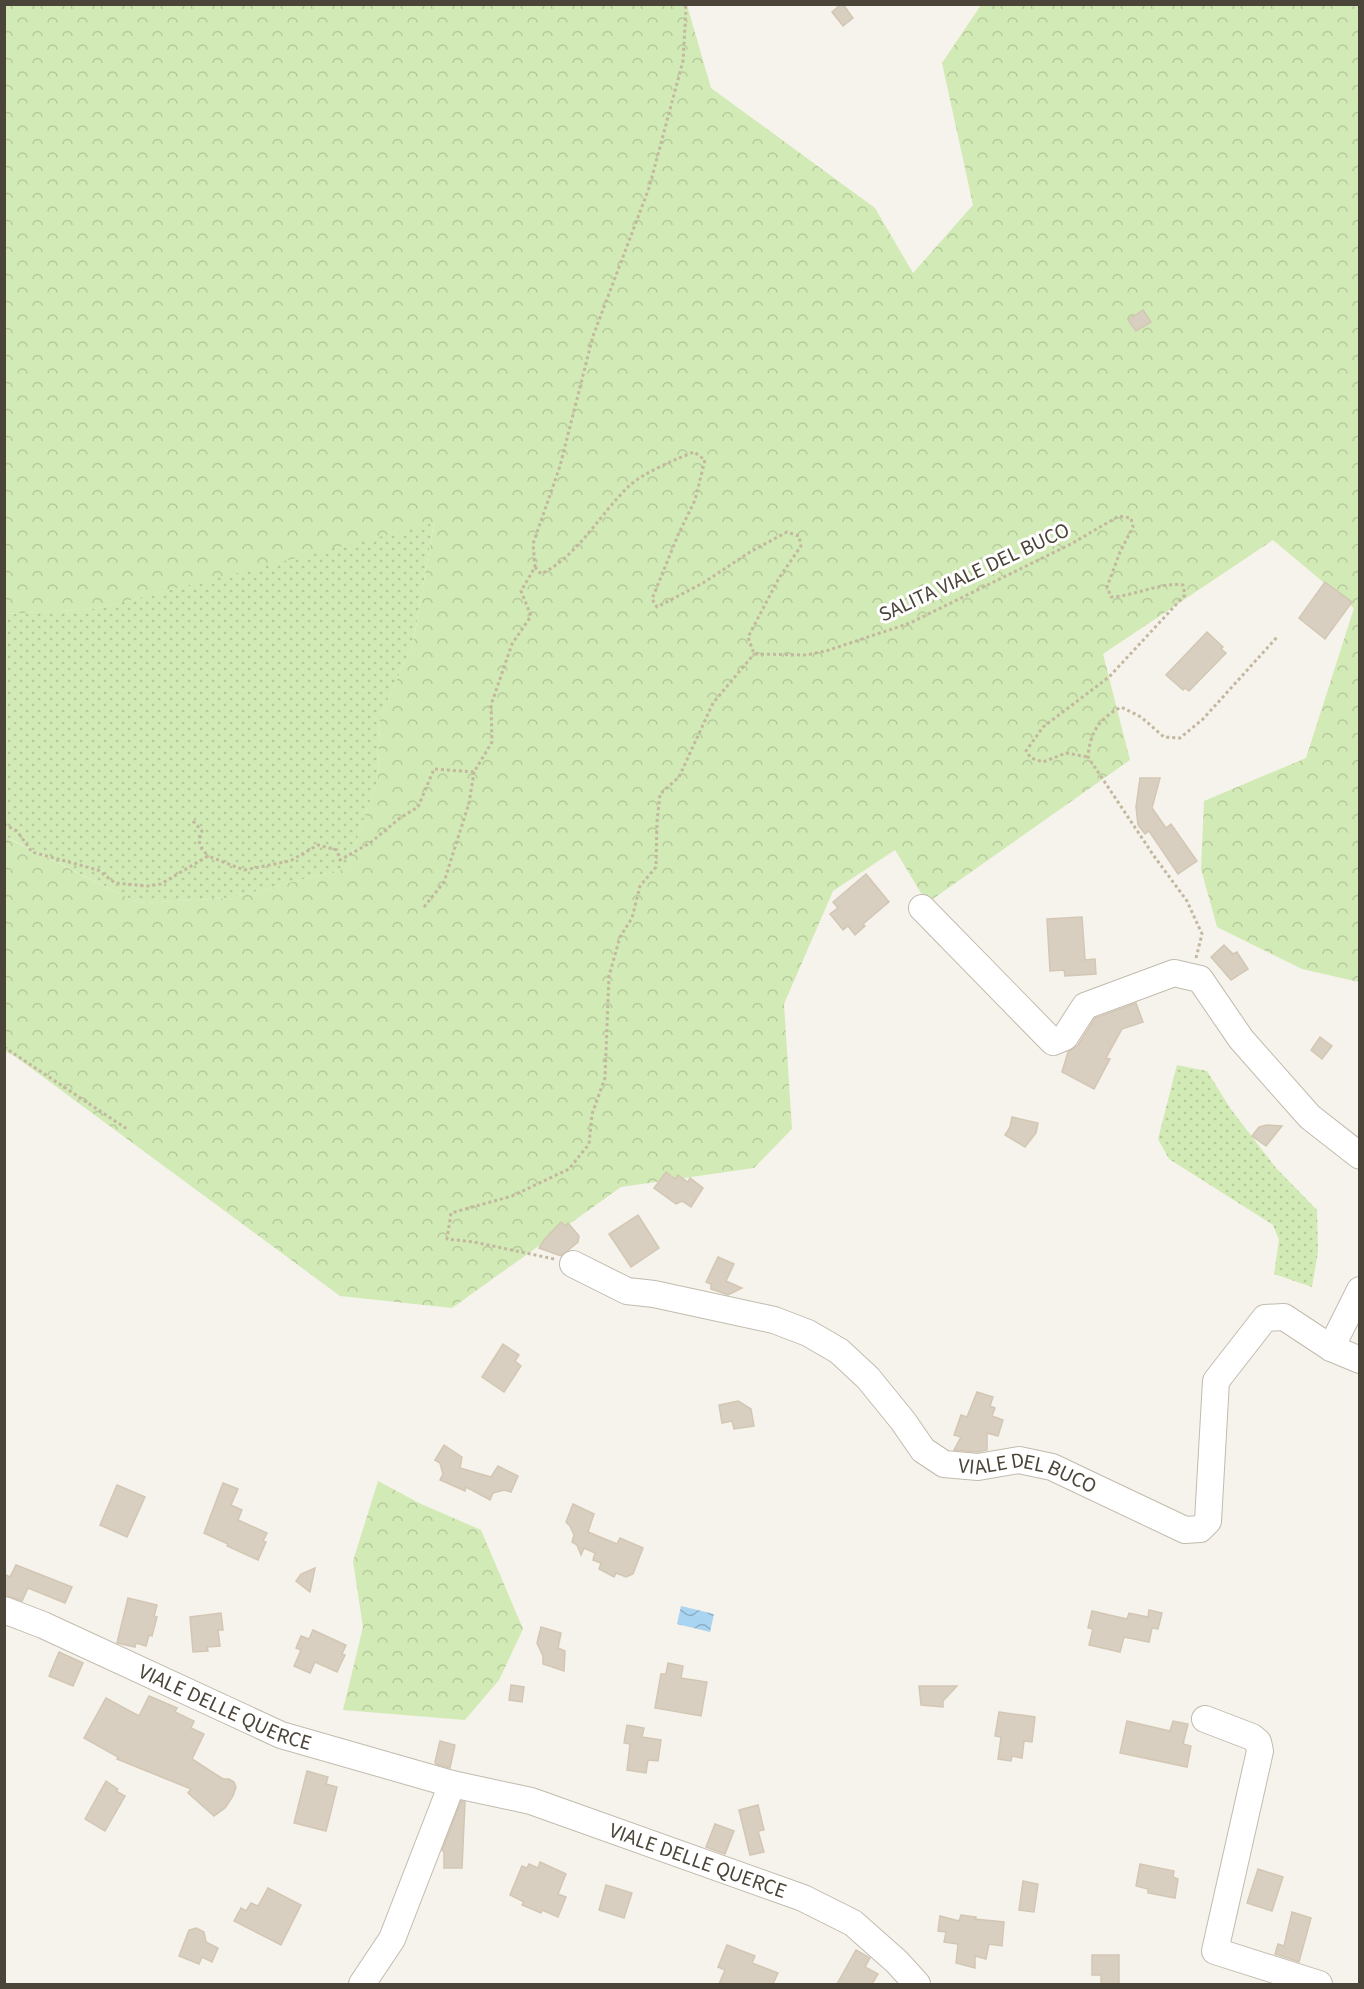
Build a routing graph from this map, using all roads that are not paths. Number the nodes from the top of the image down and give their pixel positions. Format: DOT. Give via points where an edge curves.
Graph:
graph roads {
  1 [pos="922,908"];
  2 [pos="1359,1156"];
  3 [pos="573,1264"];
  4 [pos="1359,1290"];
  5 [pos="1331,1348"];
  6 [pos="1359,1360"];
  7 [pos="4,1610"];
  8 [pos="1204,1719"];
  9 [pos="452,1784"];
  10 [pos="362,1984"];
  11 [pos="917,1984"];
  12 [pos="1319,1984"];
  1 -- 2 [label="street" via="1053,1042 1065,1037 1085,1006 1174,973 1200,979 1241,1039 1310,1117"];
  3 -- 5 [label="street, VIALE DEL BUCO" via="627,1291 774,1320 808,1333 839,1351 868,1378 922,1450 944,1464 978,1467 1019,1460 1052,1467 1185,1530 1200,1530 1208,1521 1216,1381 1265,1318 1284,1317"];
  4 -- 5 [label="street"];
  5 -- 6 [label="street, VIALE DEL BUCO"];
  7 -- 9 [label="street, VIALE DELLE QUERCE" via="281,1735"];
  8 -- 12 [label="street" via="1252,1737 1260,1751 1215,1951"];
  9 -- 10 [label="street" via="392,1939"];
  9 -- 11 [label="street, VIALE DELLE QUERCE" via="531,1801 803,1898 853,1923"];
}
